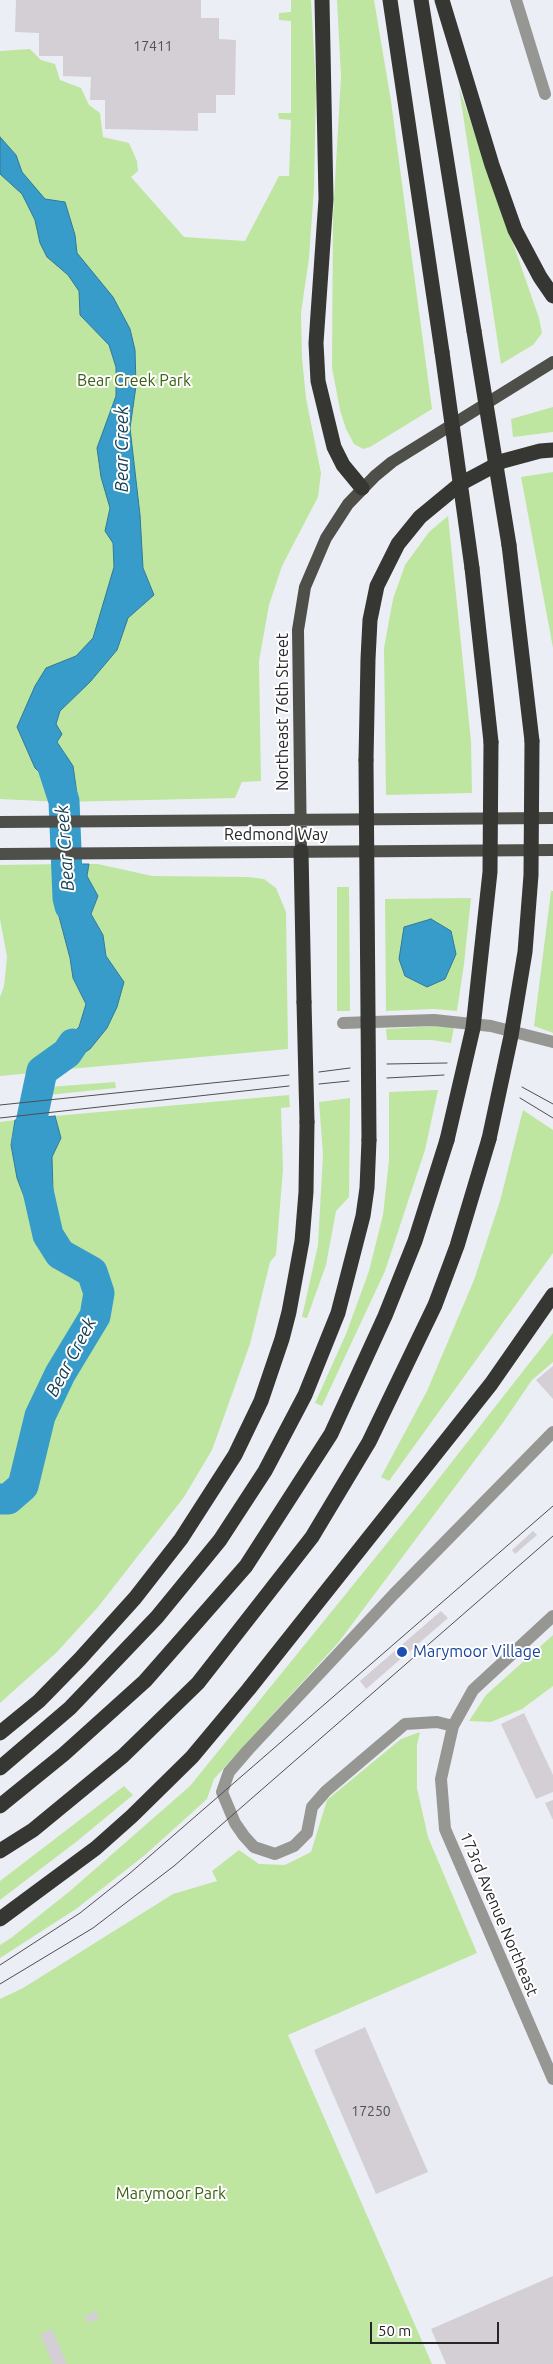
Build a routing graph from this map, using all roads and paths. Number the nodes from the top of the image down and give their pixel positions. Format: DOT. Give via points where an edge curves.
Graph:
graph roads {
  1 [pos="322,0"];
  2 [pos="390,0"];
  3 [pos="421,0"];
  4 [pos="442,0"];
  5 [pos="516,0"];
  6 [pos="545,94"];
  7 [pos="553,296"];
  8 [pos="553,362"];
  9 [pos="553,450"];
  10 [pos="362,488"];
  11 [pos="553,818"];
  12 [pos="300,820"];
  13 [pos="0,822"];
  14 [pos="553,850"];
  15 [pos="301,852"];
  16 [pos="0,854"];
  17 [pos="344,1023"];
  18 [pos="553,1042"];
  19 [pos="553,1295"];
  20 [pos="553,1432"];
  21 [pos="553,1616"];
  22 [pos="453,1726"];
  23 [pos="0,1733"];
  24 [pos="0,1768"];
  25 [pos="0,1806"];
  26 [pos="0,1851"];
  27 [pos="0,1918"];
  28 [pos="553,2079"];
  1 -- 10 [label="highway" via="326,199 316,343 318,380 334,447 342,465"];
  2 -- 25 [label="highway, bridge" via="472,568 492,742 490,872 474,1018 447,1140 415,1241 331,1434 246,1566 145,1680 64,1754"];
  3 -- 26 [label="highway, bridge" via="509,545 532,741 531,875 525,952 489,1139 457,1246 435,1304 369,1442 312,1537 198,1683 123,1756 33,1830"];
  4 -- 7 [label="highway" via="515,230"];
  5 -- 6 [label="street"];
  8 -- 10 [label="main road, Northeast 76th Street" via="408,450"];
  9 -- 24 [label="highway, bridge" via="503,461 460,484 420,517 398,544 377,586 370,620 366,760 367,1188 338,1312 305,1395 265,1471 220,1540 157,1617 70,1708"];
  10 -- 12 [label="main road, Northeast 76th Street" via="326,538 302,602 297,644"];
  11 -- 12 [label="main road, Redmond Way"];
  12 -- 13 [label="main road, Redmond Way"];
  12 -- 15 [label="main road, Northeast 76th Street"];
  14 -- 15 [label="main road, Redmond Way"];
  15 -- 16 [label="main road, Redmond Way"];
  15 -- 23 [label="highway, bridge" via="306,1192 302,1240 289,1312 261,1401 235,1455 181,1539 135,1598 39,1701"];
  17 -- 18 [label="street" via="434,1020 491,1026"];
  19 -- 27 [label="highway" via="490,1384 192,1757 96,1848"];
  20 -- 22 [label="street" via="394,1594 248,1750 229,1772 222,1792 244,1836 254,1847 275,1854 294,1846 307,1834 312,1807 326,1791 405,1724 437,1722"];
  21 -- 22 [label="street, 173rd Avenue Northeast" via="474,1690"];
  22 -- 28 [label="street, 173rd Avenue Northeast" via="441,1779 445,1829"];
}
